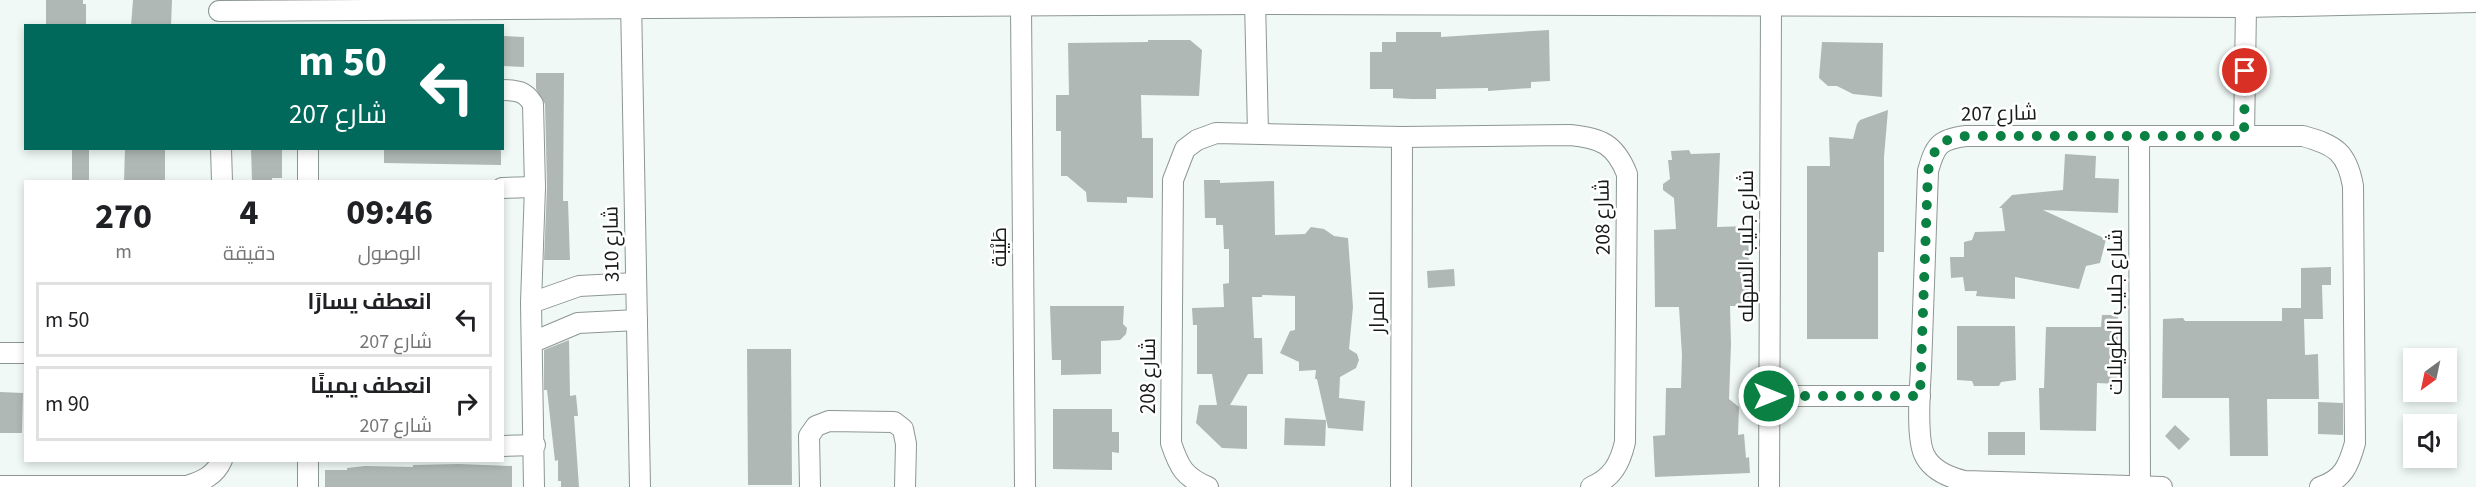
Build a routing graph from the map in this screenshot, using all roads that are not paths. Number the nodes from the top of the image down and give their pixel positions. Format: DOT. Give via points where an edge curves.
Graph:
graph roads {
  1 [pos="2451,1"];
  2 [pos="1255,2"];
  3 [pos="1902,2"];
  4 [pos="2476,2"];
  5 [pos="948,3"];
  6 [pos="631,4"];
  7 [pos="1771,6"];
  8 [pos="1021,7"];
  9 [pos="2246,7"];
  10 [pos="219,12"];
  11 [pos="504,90"];
  12 [pos="1258,133"];
  13 [pos="2244,136"];
  14 [pos="1402,137"];
  15 [pos="2139,137"];
  16 [pos="221,150"];
  17 [pos="308,150"];
  18 [pos="222,180"];
  19 [pos="308,180"];
  20 [pos="535,187"];
  21 [pos="504,188"];
  22 [pos="636,282"];
  23 [pos="531,303"];
  24 [pos="637,320"];
  25 [pos="533,342"];
  26 [pos="0,352"];
  27 [pos="24,352"];
  28 [pos="1769,396"];
  29 [pos="1920,396"];
  30 [pos="535,445"];
  31 [pos="504,446"];
  32 [pos="221,462"];
  33 [pos="308,462"];
  34 [pos="0,486"];
  35 [pos="308,487"];
  36 [pos="534,487"];
  37 [pos="640,487"];
  38 [pos="810,487"];
  39 [pos="905,487"];
  40 [pos="1025,487"];
  41 [pos="1208,487"];
  42 [pos="1401,487"];
  43 [pos="1591,487"];
  44 [pos="1768,487"];
  45 [pos="2139,487"];
  46 [pos="2162,487"];
  47 [pos="2320,487"];
  1 -- 4 [label="street"];
  1 -- 9 [label="street"];
  2 -- 7 [label="street"];
  2 -- 8 [label="street"];
  2 -- 12 [label="street"];
  3 -- 7 [label="street"];
  3 -- 9 [label="street"];
  5 -- 6 [label="street"];
  5 -- 8 [label="street"];
  6 -- 10 [label="street"];
  6 -- 22 [label="street, شارع 310"];
  7 -- 28 [label="street, شارع جليب السهله"];
  8 -- 40 [label="street, طَيْبَة"];
  9 -- 13 [label="street"];
  11 -- 20 [label="street" via="528,95 533,104"];
  12 -- 14 [label="street, شارع 208"];
  12 -- 41 [label="street, شارع 208" via="1216,134 1197,140 1185,149 1173,180 1171,443 1188,477"];
  13 -- 15 [label="street, شارع 207"];
  13 -- 47 [label="street, شارع 207" via="2303,136 2325,142 2341,153 2350,168 2355,443 2342,475"];
  14 -- 42 [label="street, المرار"];
  14 -- 43 [label="street, شارع 208" via="1592,137 1610,146 1621,158 1627,174 1625,442 1613,473"];
  15 -- 29 [label="street, شارع 207" via="1966,136 1941,142 1928,171"];
  15 -- 45 [label="street, شارع جليب الطويلات"];
  16 -- 18 [label="street"];
  17 -- 19 [label="street"];
  20 -- 21 [label="street"];
  20 -- 23 [label="street"];
  22 -- 23 [label="street" via="579,285"];
  22 -- 24 [label="street, شارع 310"];
  23 -- 25 [label="street"];
  24 -- 25 [label="street" via="578,323"];
  24 -- 37 [label="street, شارع 310"];
  25 -- 30 [label="street"];
  26 -- 27 [label="street"];
  28 -- 29 [label="street"];
  28 -- 44 [label="street, شارع جليب السهله"];
  29 -- 45 [label="street, شارع 207" via="1924,454 1934,468 1948,477 1964,481"];
  30 -- 31 [label="street"];
  30 -- 36 [label="street"];
  32 -- 34 [label="street" via="212,475 188,486"];
  33 -- 35 [label="street"];
  38 -- 39 [label="street" via="810,436 816,426 829,421 894,422 903,429"];
  45 -- 46 [label="street, شارع 207"];
}
